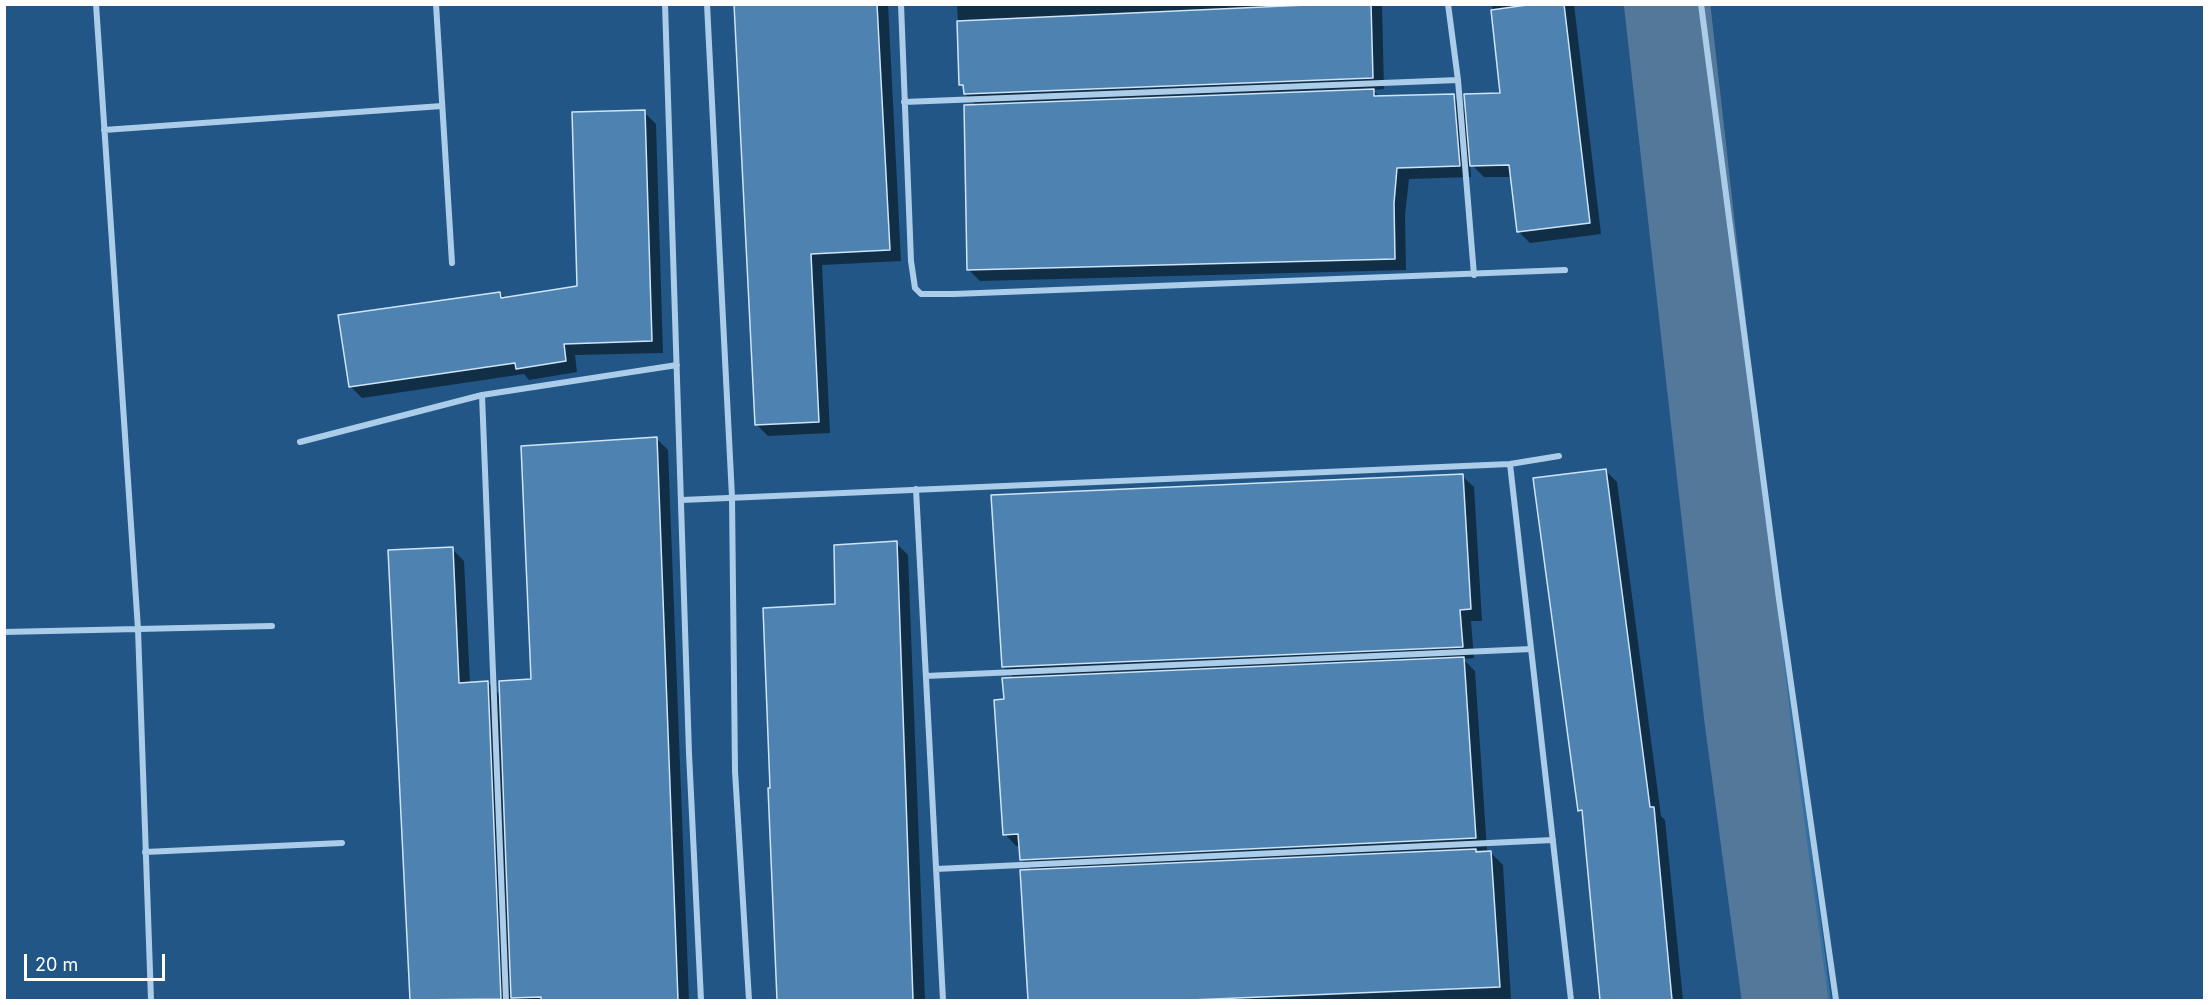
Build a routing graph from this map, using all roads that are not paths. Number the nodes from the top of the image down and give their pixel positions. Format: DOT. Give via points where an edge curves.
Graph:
graph roads {
  1 [pos="96,4"];
  2 [pos="436,4"];
  3 [pos="665,4"];
  4 [pos="707,4"];
  5 [pos="901,4"];
  6 [pos="1448,4"];
  7 [pos="1701,4"];
  8 [pos="1458,80"];
  9 [pos="904,102"];
  10 [pos="442,106"];
  11 [pos="104,130"];
  12 [pos="452,263"];
  13 [pos="1564,270"];
  14 [pos="1474,275"];
  15 [pos="677,365"];
  16 [pos="482,395"];
  17 [pos="300,442"];
  18 [pos="1559,456"];
  19 [pos="1510,464"];
  20 [pos="916,489"];
  21 [pos="732,497"];
  22 [pos="682,500"];
  23 [pos="272,626"];
  24 [pos="138,629"];
  25 [pos="4,632"];
  26 [pos="1531,649"];
  27 [pos="926,676"];
  28 [pos="1553,840"];
  29 [pos="342,843"];
  30 [pos="145,852"];
  31 [pos="936,869"];
  32 [pos="151,1000"];
  33 [pos="506,1000"];
  34 [pos="701,1000"];
  35 [pos="749,1000"];
  36 [pos="943,1000"];
  37 [pos="1571,1000"];
  38 [pos="1836,1000"];
  1 -- 11 [label="street"];
  2 -- 10 [label="street"];
  3 -- 15 [label="street"];
  4 -- 21 [label="street"];
  5 -- 9 [label="street"];
  6 -- 8 [label="street"];
  7 -- 38 [label="street"];
  8 -- 9 [label="street"];
  8 -- 14 [label="street"];
  9 -- 14 [label="street" via="912,277 921,294"];
  10 -- 11 [label="street"];
  10 -- 12 [label="street"];
  11 -- 24 [label="street"];
  13 -- 14 [label="street"];
  15 -- 16 [label="street"];
  15 -- 22 [label="street"];
  16 -- 17 [label="street"];
  16 -- 33 [label="street"];
  18 -- 19 [label="street"];
  19 -- 20 [label="street"];
  19 -- 26 [label="street"];
  20 -- 21 [label="street"];
  20 -- 27 [label="street"];
  21 -- 22 [label="street"];
  21 -- 35 [label="street" via="735,771"];
  22 -- 34 [label="street"];
  23 -- 24 [label="street"];
  24 -- 25 [label="street"];
  24 -- 30 [label="street"];
  26 -- 27 [label="street"];
  26 -- 28 [label="street"];
  27 -- 31 [label="street"];
  28 -- 31 [label="street"];
  28 -- 37 [label="street"];
  29 -- 30 [label="street"];
  30 -- 32 [label="street"];
  31 -- 36 [label="street"];
}
